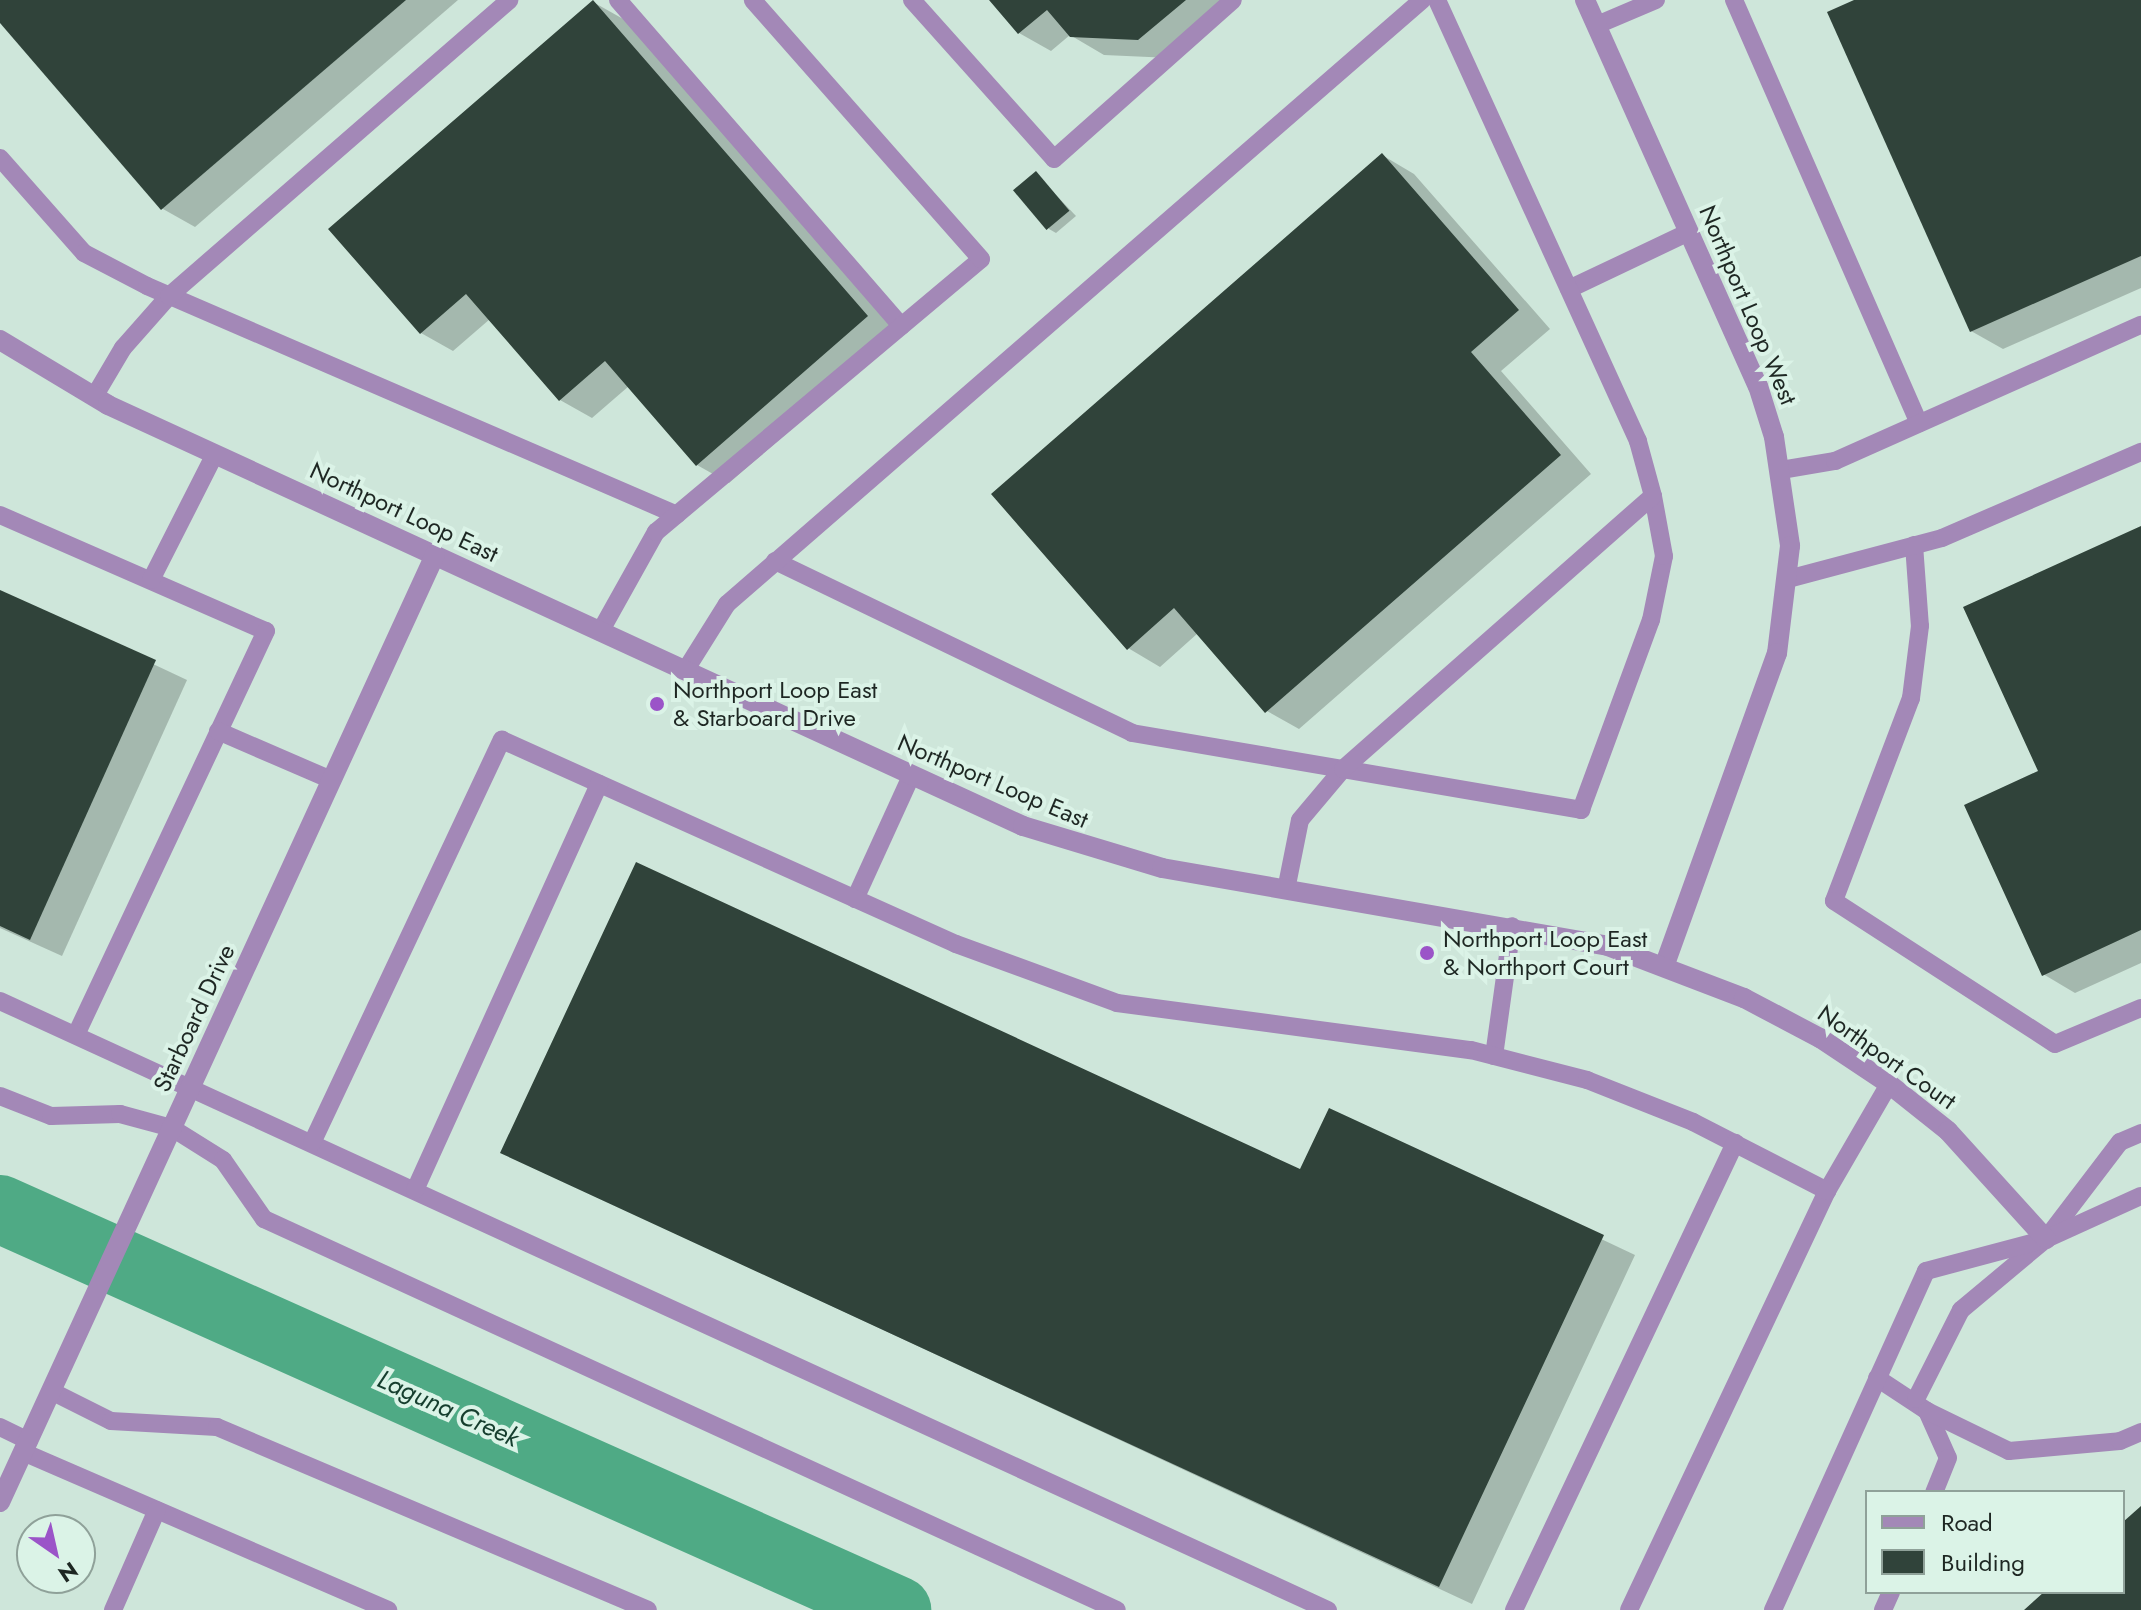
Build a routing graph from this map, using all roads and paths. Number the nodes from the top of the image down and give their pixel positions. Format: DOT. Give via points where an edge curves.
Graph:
graph roads {
  1 [pos="618,0"];
  2 [pos="753,0"];
  3 [pos="912,0"];
  4 [pos="1233,0"];
  5 [pos="1422,0"];
  6 [pos="1437,0"];
  7 [pos="1585,0"];
  8 [pos="1656,0"];
  9 [pos="1734,0"];
  10 [pos="505,1"];
  11 [pos="1597,25"];
  12 [pos="0,158"];
  13 [pos="1689,232"];
  14 [pos="1569,289"];
  15 [pos="169,296"];
  16 [pos="2141,325"];
  17 [pos="901,326"];
  18 [pos="0,340"];
  19 [pos="94,397"];
  20 [pos="1919,423"];
  21 [pos="2141,452"];
  22 [pos="215,454"];
  23 [pos="1781,470"];
  24 [pos="1653,496"];
  25 [pos="0,515"];
  26 [pos="677,515"];
  27 [pos="1914,545"];
  28 [pos="435,555"];
  29 [pos="775,561"];
  30 [pos="1788,579"];
  31 [pos="151,580"];
  32 [pos="600,632"];
  33 [pos="685,671"];
  34 [pos="218,731"];
  35 [pos="1343,769"];
  36 [pos="911,776"];
  37 [pos="331,780"];
  38 [pos="599,784"];
  39 [pos="1286,890"];
  40 [pos="855,899"];
  41 [pos="1512,926"];
  42 [pos="1665,964"];
  43 [pos="0,1001"];
  44 [pos="2141,1008"];
  45 [pos="76,1035"];
  46 [pos="1494,1056"];
  47 [pos="1889,1084"];
  48 [pos="191,1087"];
  49 [pos="0,1096"];
  50 [pos="2141,1133"];
  51 [pos="168,1137"];
  52 [pos="312,1143"];
  53 [pos="1735,1143"];
  54 [pos="415,1190"];
  55 [pos="1827,1191"];
  56 [pos="2141,1196"];
  57 [pos="2046,1239"];
  58 [pos="1877,1378"];
  59 [pos="54,1385"];
  60 [pos="1922,1405"];
  61 [pos="0,1427"];
  62 [pos="2141,1432"];
  63 [pos="26,1446"];
  64 [pos="1935,1490"];
  65 [pos="0,1502"];
  66 [pos="157,1510"];
  67 [pos="113,1610"];
  68 [pos="388,1610"];
  69 [pos="648,1610"];
  70 [pos="1117,1610"];
  71 [pos="1328,1610"];
  72 [pos="1514,1610"];
  73 [pos="1629,1610"];
  74 [pos="1773,1610"];
  1 -- 17 [label="lane"];
  2 -- 17 [label="lane" via="981,259"];
  3 -- 4 [label="lane" via="1054,159"];
  5 -- 29 [label="lane"];
  6 -- 14 [label="lane"];
  7 -- 11 [label="street, Northport Loop West"];
  8 -- 11 [label="lane"];
  9 -- 20 [label="lane"];
  10 -- 15 [label="lane"];
  11 -- 13 [label="street, Northport Loop West"];
  12 -- 15 [label="lane" via="84,253"];
  13 -- 14 [label="lane"];
  13 -- 23 [label="street, Northport Loop West" via="1758,386"];
  14 -- 24 [label="lane" via="1638,441"];
  15 -- 19 [label="lane" via="123,348"];
  15 -- 26 [label="lane"];
  16 -- 20 [label="lane"];
  17 -- 26 [label="lane"];
  18 -- 19 [label="street, Northport Loop East"];
  19 -- 22 [label="street, Northport Loop East"];
  20 -- 23 [label="lane" via="1835,461"];
  21 -- 27 [label="lane"];
  22 -- 28 [label="street, Northport Loop East"];
  22 -- 31 [label="lane"];
  23 -- 30 [label="street, Northport Loop West"];
  24 -- 35 [label="lane"];
  24 -- 35 [label="lane" via="1664,556 1651,620 1581,810"];
  25 -- 31 [label="lane"];
  26 -- 32 [label="lane" via="656,532"];
  27 -- 30 [label="lane"];
  27 -- 44 [label="lane" via="1920,626 1911,698 1834,901 2055,1044"];
  28 -- 32 [label="street, Northport Loop East"];
  28 -- 37 [label="street, Starboard Drive"];
  29 -- 33 [label="lane" via="727,604"];
  29 -- 35 [label="lane" via="1132,733"];
  30 -- 42 [label="street, Northport Loop West" via="1777,653 1760,707"];
  31 -- 34 [label="lane" via="266,631"];
  32 -- 33 [label="street, Northport Loop East"];
  33 -- 36 [label="street, Northport Loop East"];
  34 -- 37 [label="lane"];
  34 -- 45 [label="lane"];
  35 -- 39 [label="lane" via="1300,820"];
  36 -- 39 [label="street, Northport Loop East" via="1023,826 1093,850"];
  36 -- 40 [label="lane"];
  37 -- 48 [label="street, Starboard Drive"];
  38 -- 40 [label="lane"];
  38 -- 52 [label="lane" via="502,740"];
  38 -- 54 [label="lane"];
  39 -- 41 [label="street, Northport Loop East"];
  40 -- 46 [label="lane" via="956,944 1117,1003"];
  41 -- 42 [label="street, Northport Loop East"];
  41 -- 46 [label="lane"];
  42 -- 47 [label="street, Northport Court" via="1820,1038"];
  43 -- 45 [label="lane"];
  45 -- 48 [label="lane"];
  46 -- 53 [label="lane" via="1587,1080"];
  47 -- 55 [label="lane"];
  47 -- 57 [label="street, Northport Court" via="1948,1131"];
  48 -- 51 [label="street, Starboard Drive"];
  48 -- 52 [label="lane"];
  49 -- 51 [label="lane" via="51,1116 120,1114"];
  50 -- 57 [label="lane" via="2120,1142"];
  51 -- 59 [label="street, Starboard Drive"];
  51 -- 70 [label="lane" via="223,1160 264,1219"];
  52 -- 54 [label="lane"];
  53 -- 55 [label="lane"];
  53 -- 72 [label="lane"];
  54 -- 71 [label="lane"];
  55 -- 73 [label="lane"];
  56 -- 57 [label="lane"];
  57 -- 58 [label="lane" via="1926,1271"];
  57 -- 60 [label="lane" via="1961,1310"];
  58 -- 60 [label="lane"];
  58 -- 74 [label="lane"];
  59 -- 63 [label="street, Starboard Drive"];
  59 -- 69 [label="lane" via="111,1421 217,1427"];
  60 -- 62 [label="lane" via="2009,1451 2120,1441"];
  60 -- 64 [label="lane" via="1948,1458"];
  61 -- 63 [label="lane"];
  63 -- 65 [label="street, Starboard Drive"];
  63 -- 66 [label="lane"];
  66 -- 67 [label="lane"];
  66 -- 68 [label="lane"];
}
